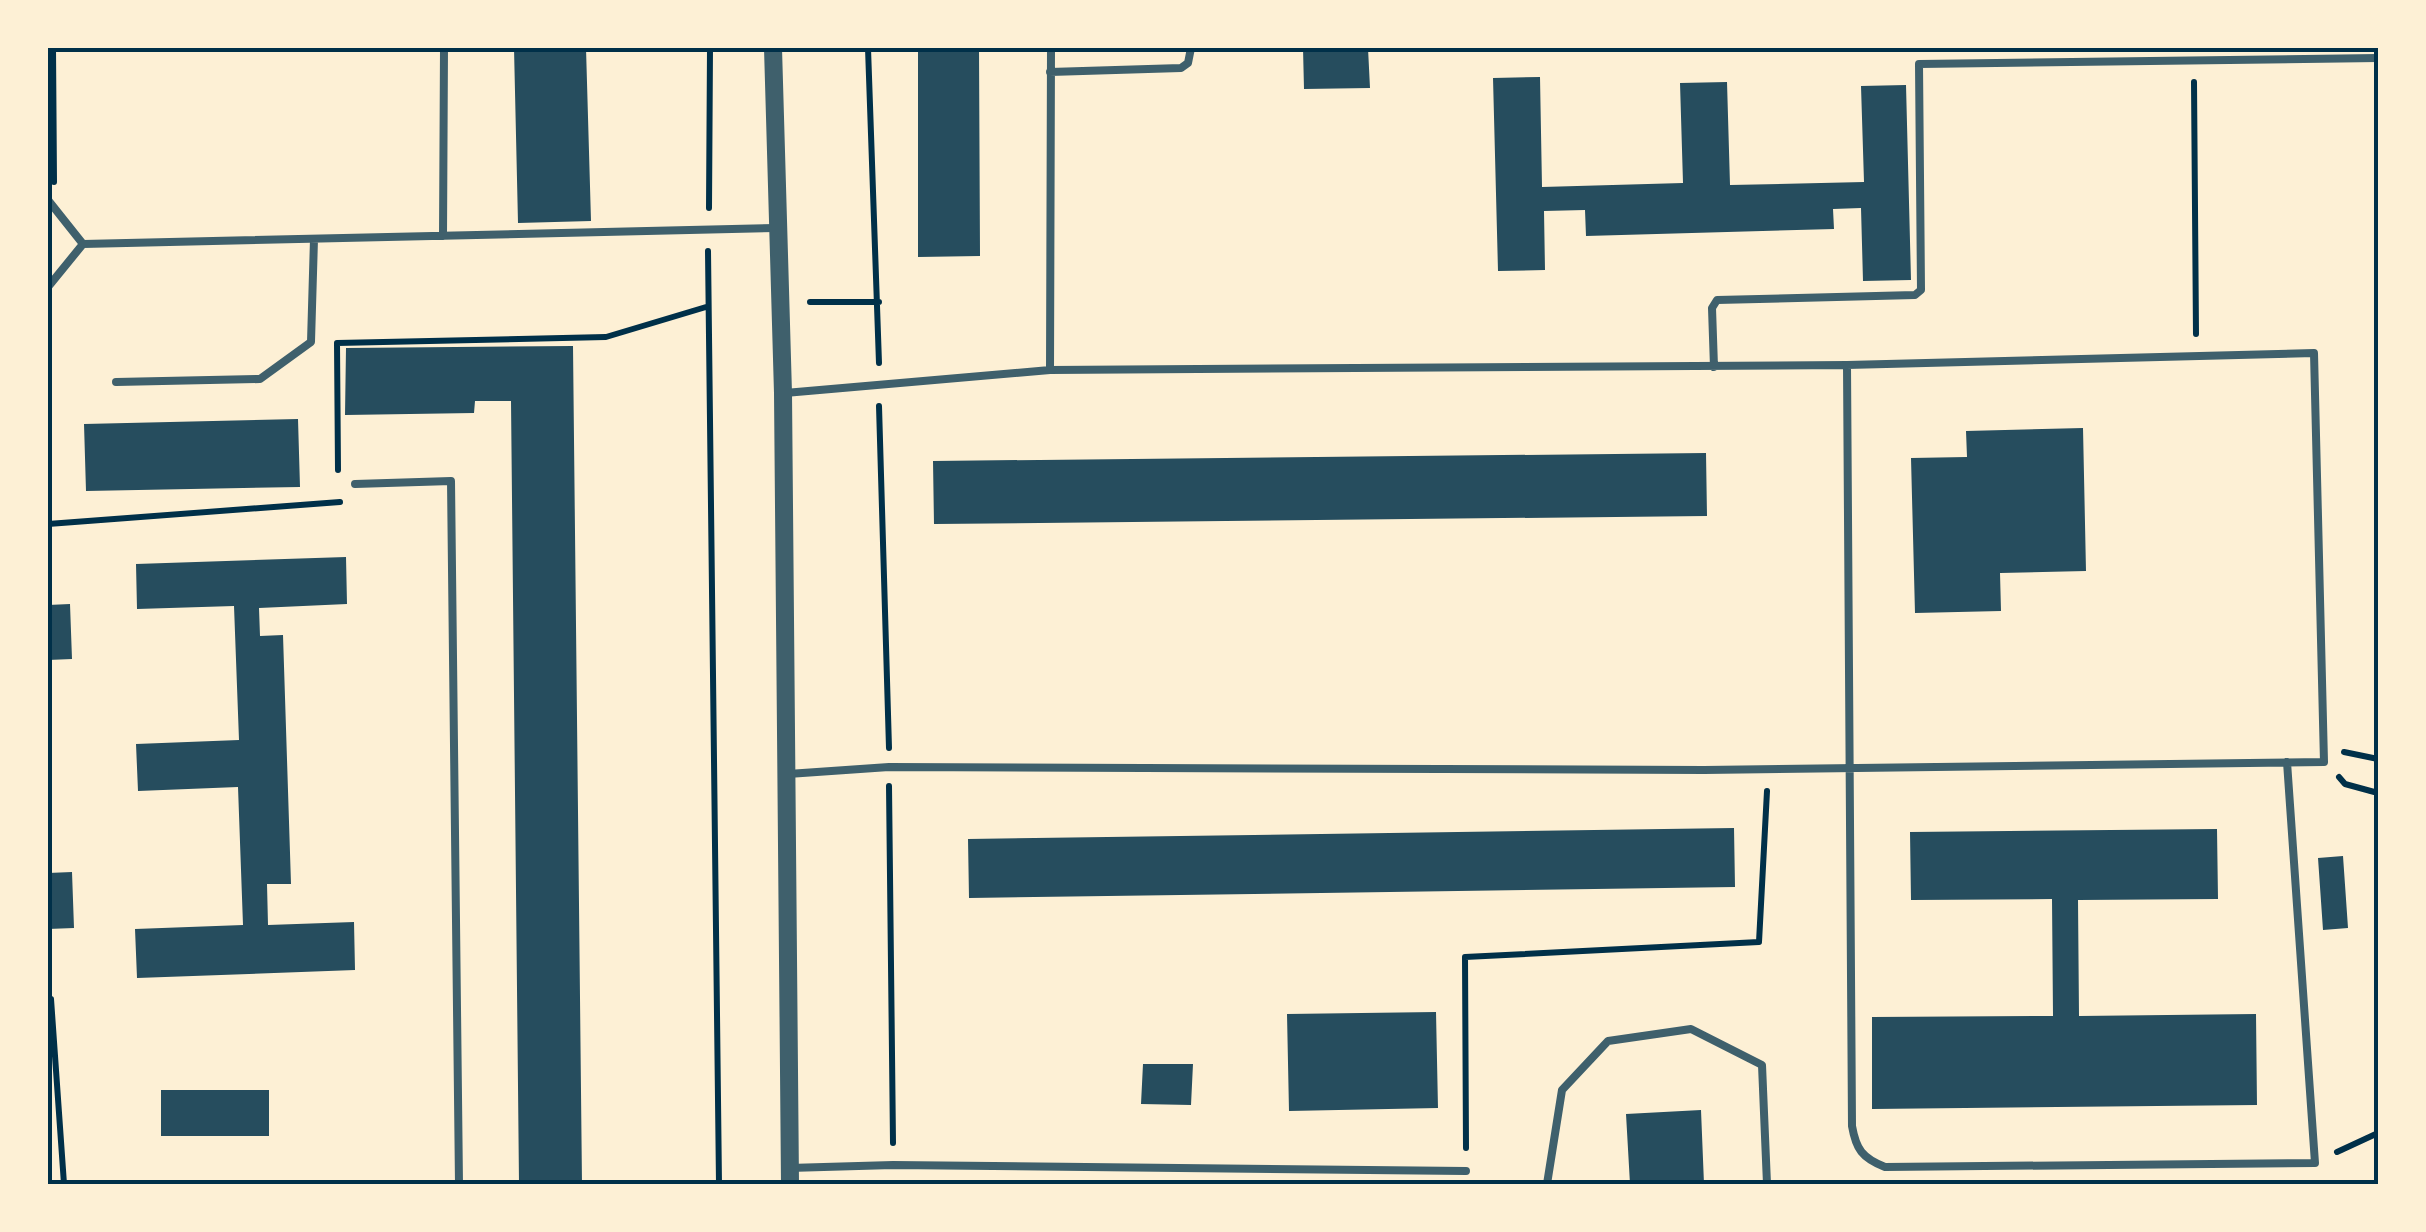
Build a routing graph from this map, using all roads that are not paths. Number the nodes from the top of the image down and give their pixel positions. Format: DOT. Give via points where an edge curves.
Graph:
graph roads {
  1 [pos="444,48"];
  2 [pos="773,48"];
  3 [pos="1050,48"];
  4 [pos="1190,48"];
  5 [pos="2378,58"];
  6 [pos="1050,72"];
  7 [pos="48,200"];
  8 [pos="776,228"];
  9 [pos="443,236"];
  10 [pos="314,239"];
  11 [pos="83,244"];
  12 [pos="49,286"];
  13 [pos="1847,366"];
  14 [pos="1714,367"];
  15 [pos="1050,370"];
  16 [pos="116,382"];
  17 [pos="783,394"];
  18 [pos="355,484"];
  19 [pos="2287,762"];
  20 [pos="1847,765"];
  21 [pos="784,774"];
  22 [pos="1466,1171"];
  23 [pos="790,1176"];
  24 [pos="459,1184"];
  25 [pos="1547,1184"];
  26 [pos="1767,1184"];
  1 -- 9 [label="lane"];
  2 -- 8 [label="street"];
  3 -- 6 [label="lane"];
  4 -- 6 [label="lane" via="1181,68"];
  5 -- 14 [label="lane" via="1917,66 1922,290 1717,300"];
  6 -- 15 [label="lane"];
  7 -- 11 [label="lane"];
  8 -- 9 [label="lane"];
  8 -- 17 [label="street"];
  9 -- 10 [label="lane"];
  10 -- 11 [label="lane"];
  10 -- 16 [label="lane" via="310,342 260,379"];
  11 -- 12 [label="lane"];
  13 -- 14 [label="lane"];
  13 -- 19 [label="lane" via="2314,353 2324,762"];
  13 -- 20 [label="lane"];
  14 -- 15 [label="lane"];
  15 -- 17 [label="lane"];
  17 -- 21 [label="street"];
  18 -- 24 [label="lane" via="450,481"];
  19 -- 20 [label="lane"];
  19 -- 20 [label="lane" via="2315,1162 1884,1167 1856,1146 1852,1126"];
  20 -- 21 [label="lane" via="889,767"];
  21 -- 23 [label="street"];
  22 -- 23 [label="lane" via="893,1164"];
  25 -- 26 [label="lane" via="1562,1090 1608,1041 1691,1029 1762,1065"];
}
